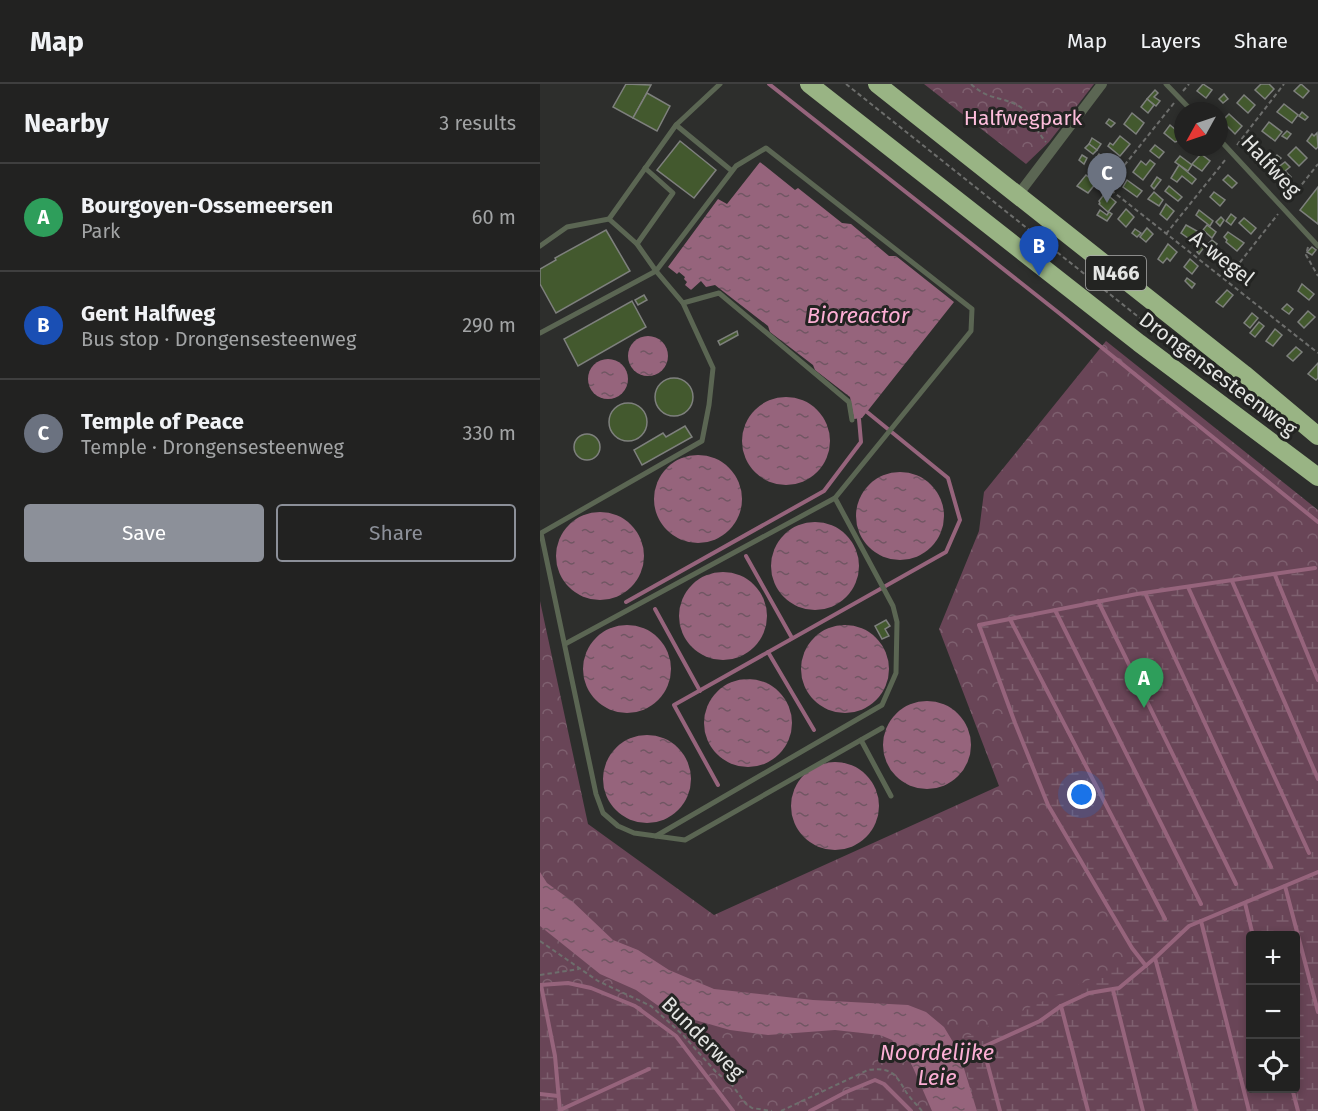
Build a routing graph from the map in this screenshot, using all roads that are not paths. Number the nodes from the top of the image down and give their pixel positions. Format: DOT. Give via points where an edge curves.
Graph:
graph roads {
  1 [pos="720,84"];
  2 [pos="809,84"];
  3 [pos="877,84"];
  4 [pos="1102,84"];
  5 [pos="1166,84"];
  6 [pos="1184,102"];
  7 [pos="676,125"];
  8 [pos="1228,149"];
  9 [pos="645,168"];
  10 [pos="732,171"];
  11 [pos="1018,195"];
  12 [pos="609,219"];
  13 [pos="637,244"];
  14 [pos="540,246"];
  15 [pos="1318,246"];
  16 [pos="656,271"];
  17 [pos="683,303"];
  18 [pos="540,323"];
  19 [pos="542,332"];
  20 [pos="852,420"];
  21 [pos="1318,436"];
  22 [pos="1318,477"];
  23 [pos="835,498"];
  24 [pos="541,530"];
  25 [pos="565,644"];
  26 [pos="882,728"];
  27 [pos="861,740"];
  28 [pos="891,796"];
  29 [pos="654,837"];
  1 -- 7 [label="lane"];
  2 -- 22 [label="highway, Drongensesteenweg / N466" via="1139,343"];
  3 -- 11 [label="highway, Drongensesteenweg / N466"];
  4 -- 11 [label="street"];
  5 -- 6 [label="lane"];
  7 -- 9 [label="lane"];
  7 -- 10 [label="lane"];
  8 -- 15 [label="lane, Halfweg"];
  9 -- 12 [label="lane"];
  9 -- 13 [label="lane" via="674,194"];
  10 -- 16 [label="lane"];
  10 -- 23 [label="lane" via="766,148 972,309 971,331"];
  11 -- 21 [label="highway, Drongensesteenweg / N466"];
  12 -- 13 [label="lane"];
  12 -- 14 [label="lane" via="567,227"];
  13 -- 16 [label="lane"];
  16 -- 17 [label="lane"];
  16 -- 19 [label="lane"];
  17 -- 20 [label="lane" via="719,293 849,402"];
  17 -- 24 [label="lane" via="713,368 702,441"];
  18 -- 19 [label="lane"];
  23 -- 25 [label="lane"];
  23 -- 29 [label="lane" via="893,606 897,622 896,673 882,705"];
  24 -- 25 [label="lane"];
  25 -- 29 [label="lane" via="593,783 603,813 618,826"];
  26 -- 27 [label="lane"];
  27 -- 28 [label="lane"];
  27 -- 29 [label="lane" via="685,840"];
}
